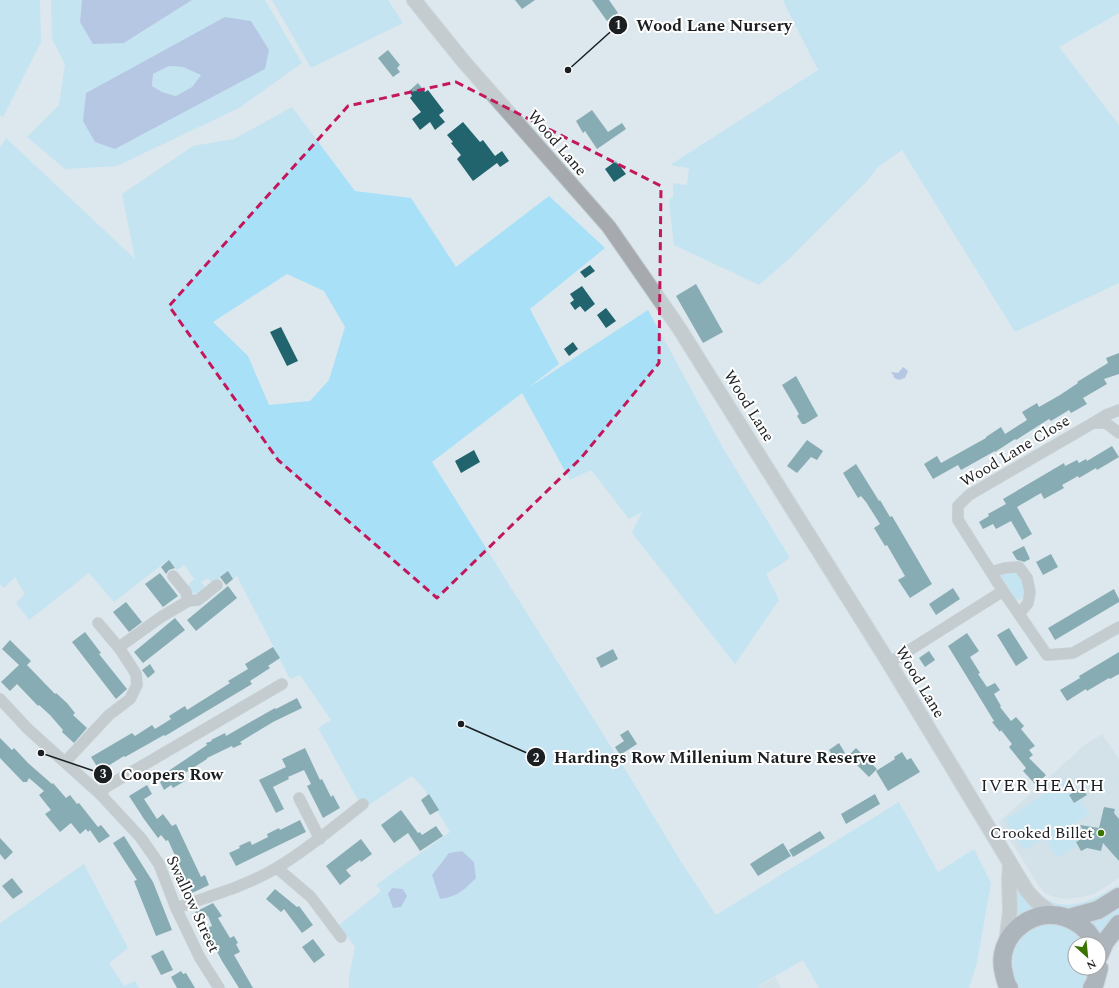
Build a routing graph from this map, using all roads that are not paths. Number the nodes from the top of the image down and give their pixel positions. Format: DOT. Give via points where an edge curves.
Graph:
graph roads {
  1 [pos="414,0"];
  2 [pos="1119,410"];
  3 [pos="1093,423"];
  4 [pos="1119,433"];
  5 [pos="991,572"];
  6 [pos="173,576"];
  7 [pos="217,585"];
  8 [pos="1003,591"];
  9 [pos="188,601"];
  10 [pos="1018,614"];
  11 [pos="98,622"];
  12 [pos="1119,626"];
  13 [pos="120,649"];
  14 [pos="888,663"];
  15 [pos="282,684"];
  16 [pos="0,699"];
  17 [pos="65,762"];
  18 [pos="100,794"];
  19 [pos="299,798"];
  20 [pos="363,804"];
  21 [pos="320,838"];
  22 [pos="1010,863"];
  23 [pos="277,868"];
  24 [pos="1119,897"];
  25 [pos="176,908"];
  26 [pos="1060,916"];
  27 [pos="1119,924"];
  28 [pos="1091,936"];
  29 [pos="340,937"];
  30 [pos="1107,939"];
  31 [pos="1006,943"];
  32 [pos="1002,966"];
  33 [pos="219,988"];
  34 [pos="994,988"];
  35 [pos="1009,988"];
  1 -- 14 [label="street, Wood Lane" via="464,62 608,228 679,328"];
  2 -- 3 [label="street, Wood Lane Close"];
  3 -- 4 [label="street, Wood Lane Close" via="1106,423"];
  3 -- 5 [label="street, Wood Lane Close" via="969,495 958,506 958,520"];
  5 -- 8 [label="street, Wood Lane Close"];
  5 -- 10 [label="street" via="1019,567 1027,578 1030,592 1028,602"];
  6 -- 9 [label="street" via="186,592"];
  7 -- 9 [label="street" via="198,600"];
  8 -- 10 [label="street, Wood Lane Close"];
  8 -- 14 [label="street"];
  9 -- 13 [label="street" via="161,617"];
  10 -- 12 [label="street, Wood Lane Close" via="1047,655 1073,653"];
  11 -- 13 [label="street"];
  13 -- 17 [label="street" via="136,674 137,685 130,698 109,715"];
  14 -- 22 [label="street, Wood Lane"];
  15 -- 18 [label="street" via="106,787"];
  16 -- 17 [label="street, Swallow Street" via="28,729"];
  17 -- 18 [label="street, Swallow Street"];
  18 -- 25 [label="street, Swallow Street" via="141,838 159,864"];
  19 -- 21 [label="street"];
  20 -- 21 [label="street"];
  21 -- 23 [label="street"];
  22 -- 26 [label="street, Wood Lane" via="1036,901"];
  22 -- 31 [label="street" via="1010,911"];
  23 -- 25 [label="street" via="238,886"];
  23 -- 29 [label="street" via="311,897"];
  24 -- 26 [label="main road" via="1098,910"];
  25 -- 33 [label="street, Swallow Street" via="200,958"];
  26 -- 28 [label="main road" via="1084,927"];
  26 -- 31 [label="main road" via="1037,916 1022,924"];
  27 -- 30 [label="main road"];
  31 -- 32 [label="main road"];
  32 -- 34 [label="main road"];
  32 -- 35 [label="main road"];
}
